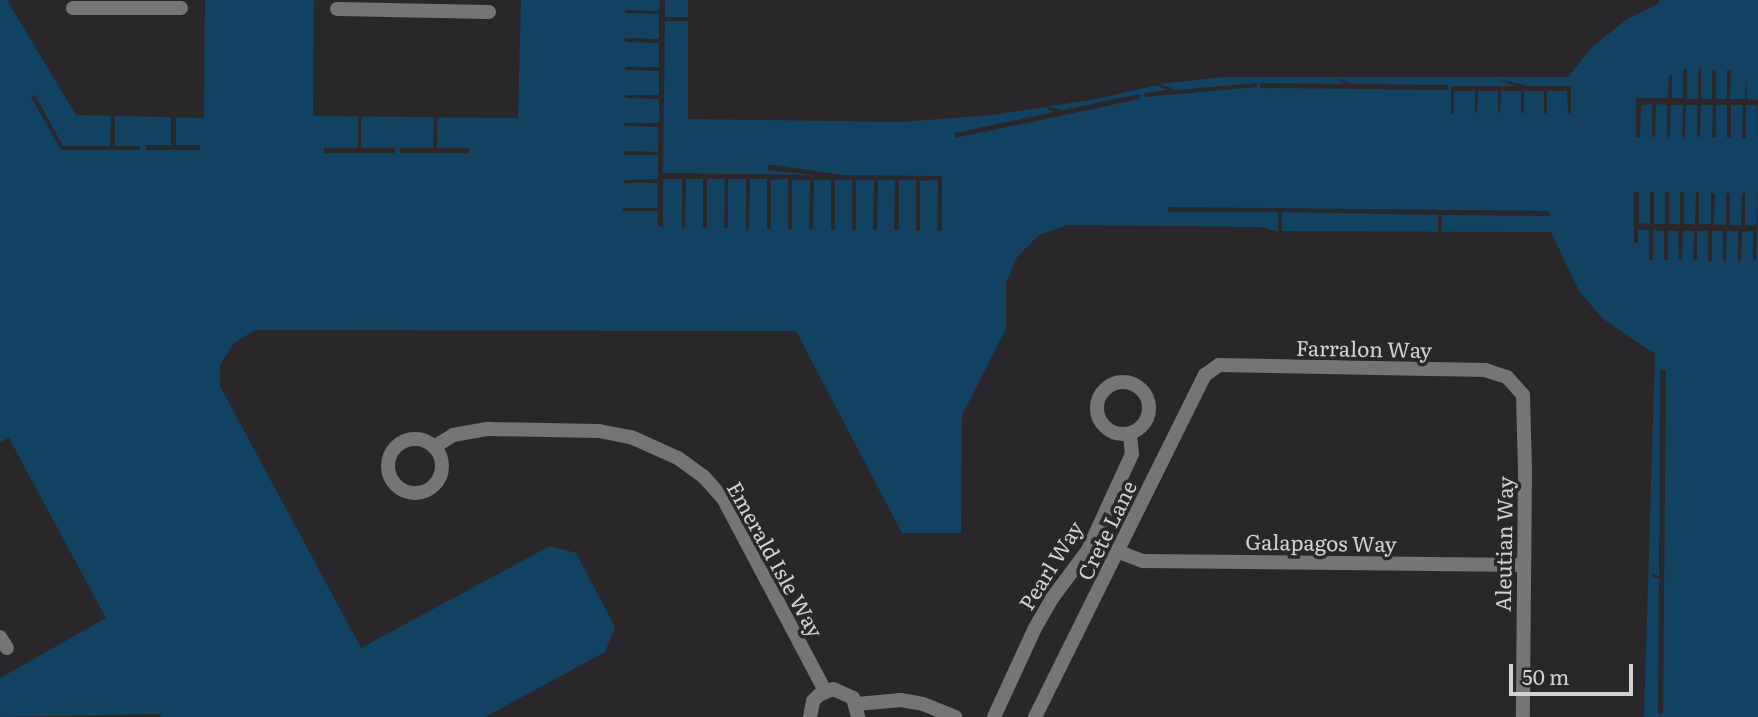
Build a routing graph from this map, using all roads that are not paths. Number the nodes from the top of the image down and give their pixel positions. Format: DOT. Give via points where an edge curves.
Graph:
graph roads {
  1 [pos="108,4"];
  2 [pos="411,5"];
  3 [pos="74,8"];
  4 [pos="181,8"];
  5 [pos="337,9"];
  6 [pos="489,12"];
  7 [pos="1219,365"];
  8 [pos="1507,377"];
  9 [pos="1130,434"];
  10 [pos="434,447"];
  11 [pos="1119,552"];
  12 [pos="1524,565"];
  13 [pos="825,691"];
  14 [pos="857,711"];
  15 [pos="810,717"];
  16 [pos="956,717"];
  17 [pos="993,717"];
  18 [pos="1035,717"];
  19 [pos="1523,717"];
  1 -- 3 [label="street"];
  1 -- 4 [label="street"];
  2 -- 5 [label="street"];
  2 -- 6 [label="street"];
  7 -- 8 [label="street, Farralon Way" via="1485,370"];
  7 -- 11 [label="street, Crete Lane" via="1205,375"];
  8 -- 12 [label="street, Aleutian Way" via="1523,396"];
  9 -- 17 [label="street, Pearl Way" via="1132,454 1088,550 1035,628"];
  10 -- 13 [label="street, Emerald Isle Way" via="453,435 488,429 599,431 631,437 678,458 723,498"];
  11 -- 12 [label="street, Galapagos Way" via="1143,561"];
  11 -- 18 [label="street, Crete Lane"];
  12 -- 19 [label="street, Aleutian Way"];
  13 -- 14 [label="street" via="840,690"];
  13 -- 15 [label="street" via="813,701"];
  14 -- 16 [label="street" via="901,700"];
}
